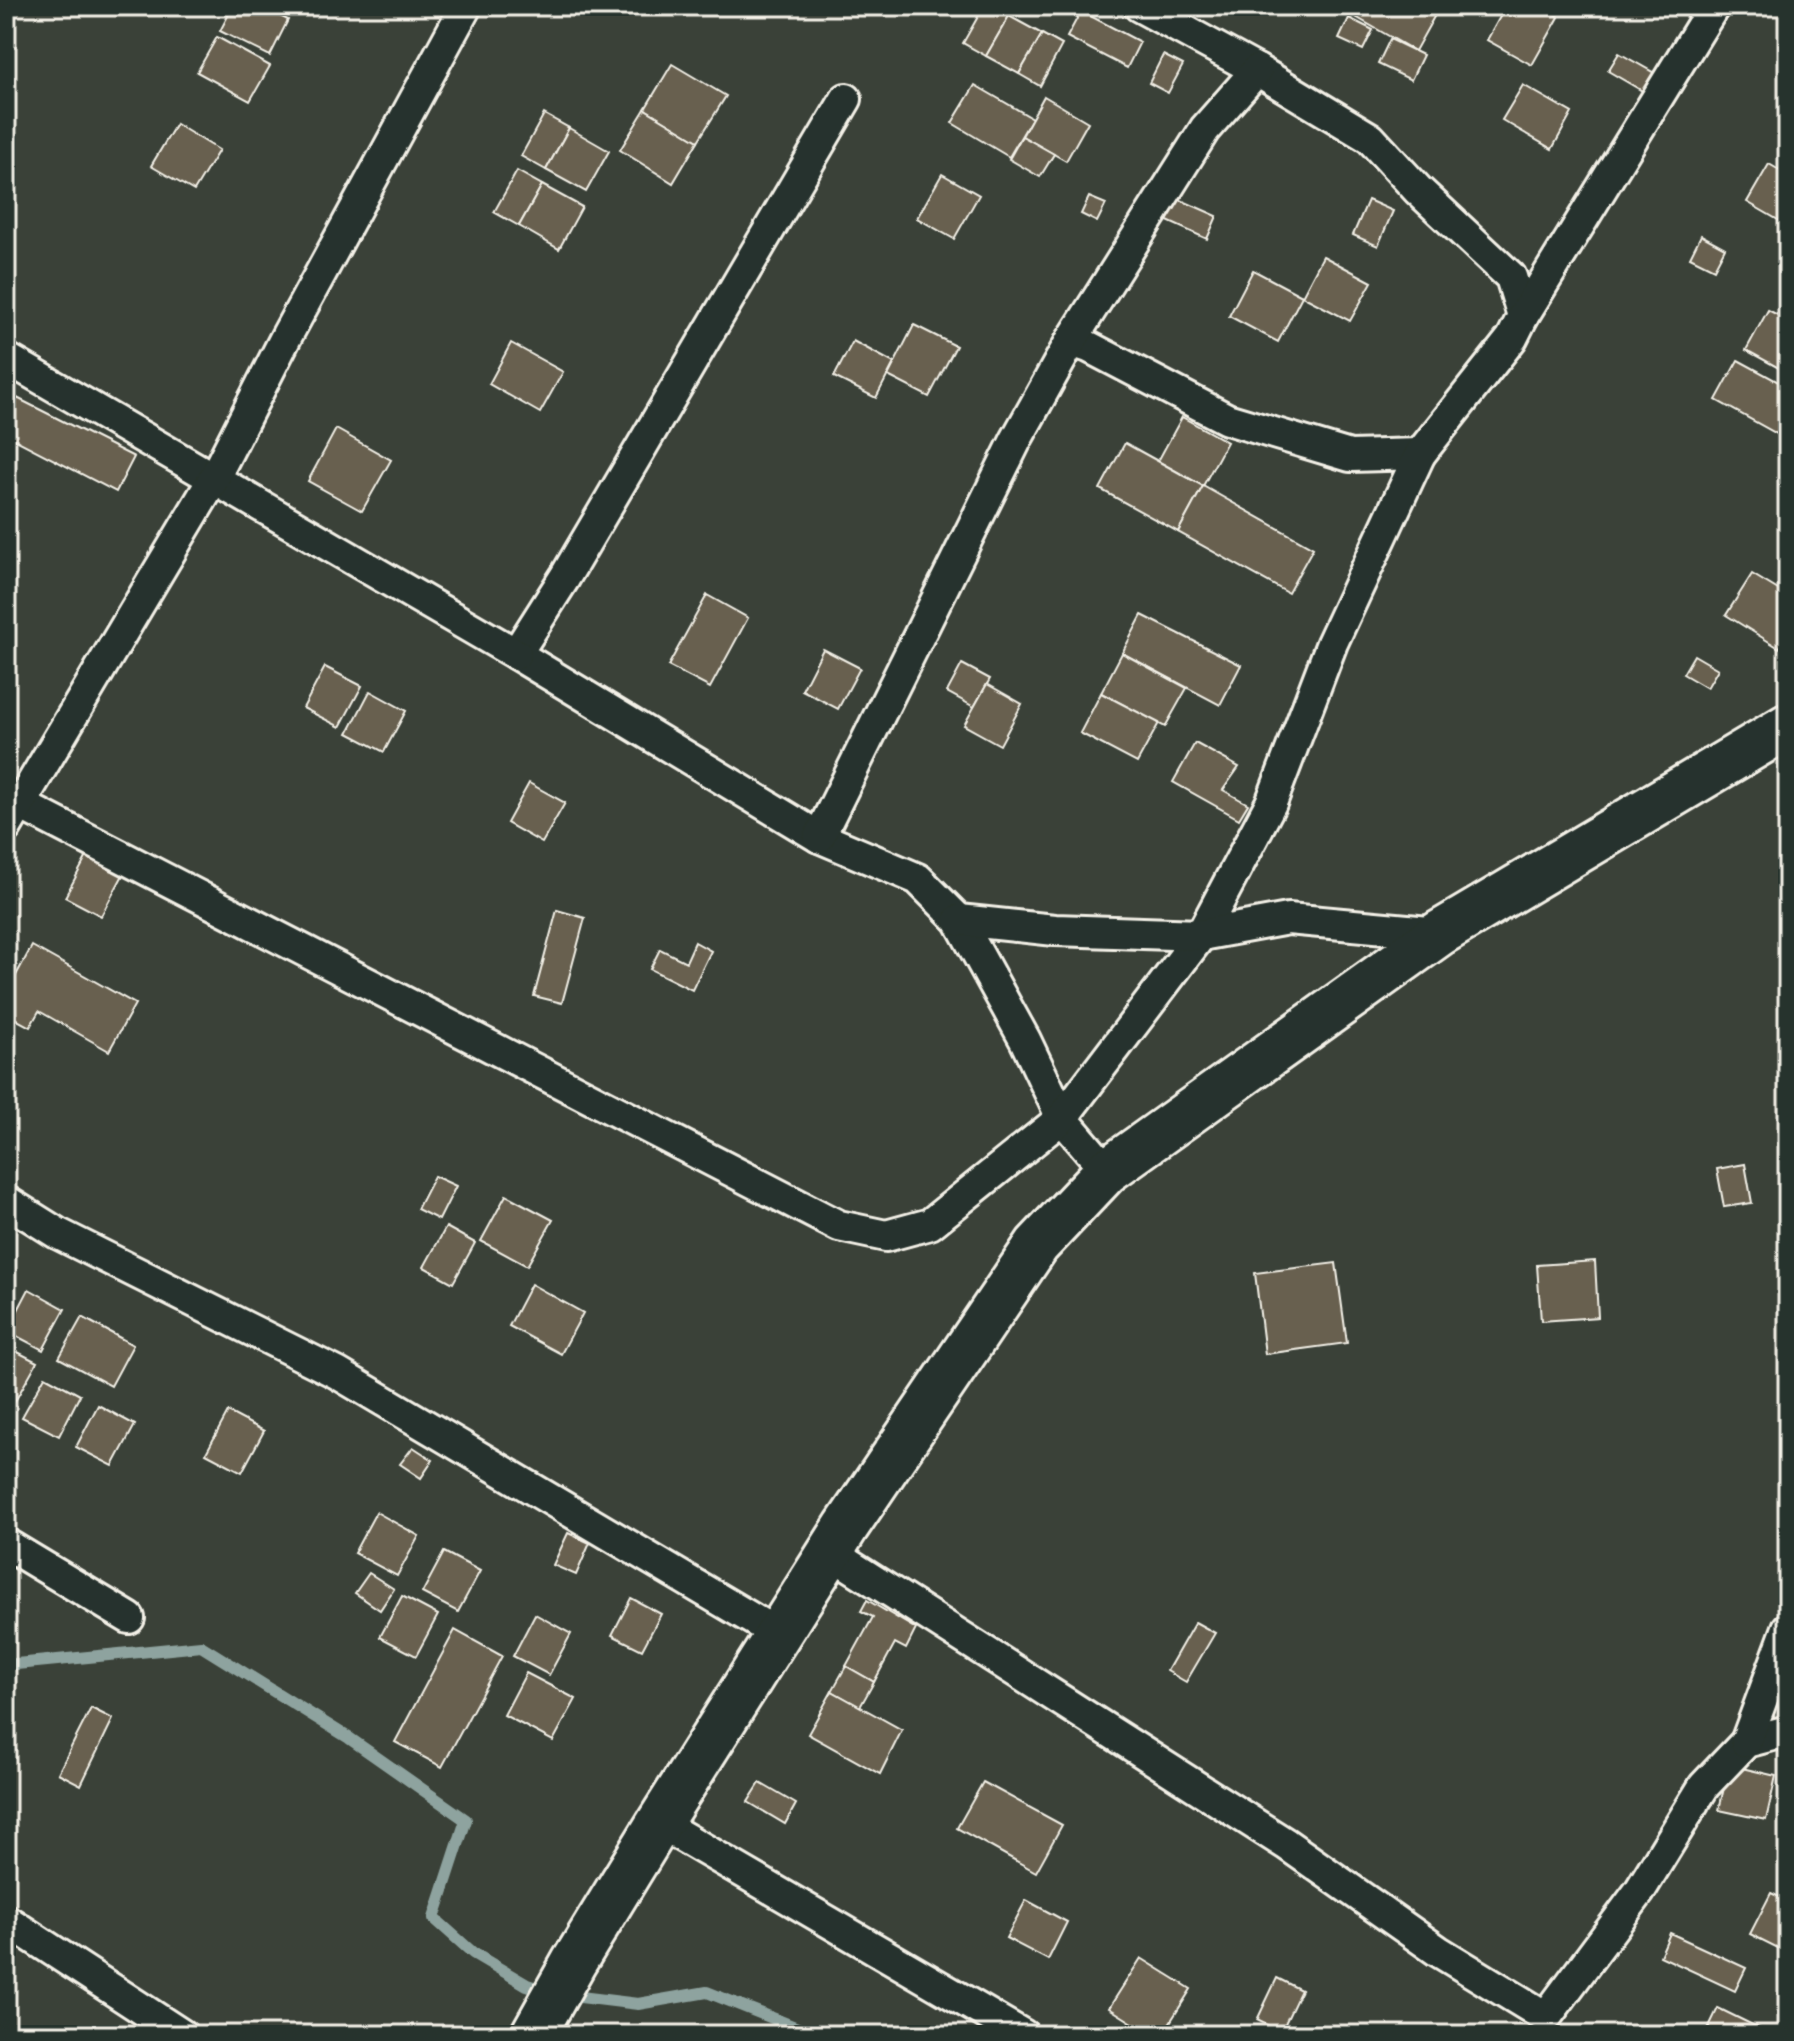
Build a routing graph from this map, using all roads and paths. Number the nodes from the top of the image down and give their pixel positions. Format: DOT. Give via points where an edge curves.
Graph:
graph roads {
  1 [pos="466,6"];
  2 [pos="1139,6"];
  3 [pos="1714,6"];
  4 [pos="1257,70"];
  5 [pos="846,99"];
  6 [pos="1523,316"];
  7 [pos="1071,341"];
  8 [pos="6,358"];
  9 [pos="1420,454"];
  10 [pos="213,480"];
  11 [pos="516,654"];
  12 [pos="1788,726"];
  13 [pos="10,810"];
  14 [pos="819,837"];
  15 [pos="959,920"];
  16 [pos="1440,933"];
  17 [pos="1201,935"];
  18 [pos="1062,1118"];
  19 [pos="1107,1171"];
  20 [pos="6,1201"];
  21 [pos="6,1544"];
  22 [pos="829,1552"];
  23 [pos="129,1618"];
  24 [pos="1788,1628"];
  25 [pos="776,1633"];
  26 [pos="1788,1731"];
  27 [pos="1746,1742"];
  28 [pos="659,1823"];
  29 [pos="6,1920"];
  30 [pos="182,2035"];
  31 [pos="533,2035"];
  32 [pos="1023,2035"];
  1 -- 10 [label="street"];
  2 -- 4 [label="street"];
  3 -- 6 [label="street"];
  4 -- 6 [label="street" via="1370,138 1511,277"];
  4 -- 7 [label="street" via="1205,129"];
  5 -- 11 [label="street"];
  6 -- 9 [label="street" via="1512,338"];
  7 -- 9 [label="street" via="1227,419 1350,456"];
  7 -- 14 [label="street" via="1016,440"];
  8 -- 10 [label="street"];
  9 -- 17 [label="street" via="1332,643 1271,803"];
  10 -- 11 [label="street"];
  10 -- 13 [label="street"];
  11 -- 14 [label="street"];
  12 -- 16 [label="main road"];
  13 -- 18 [label="street" via="839,1226 886,1236 930,1224"];
  14 -- 15 [label="street" via="918,879"];
  15 -- 17 [label="street" via="1055,930"];
  15 -- 18 [label="street"];
  16 -- 17 [label="street" via="1288,919"];
  16 -- 19 [label="main road"];
  17 -- 18 [label="street"];
  18 -- 19 [label="street"];
  19 -- 22 [label="main road" via="1037,1245"];
  20 -- 25 [label="street" via="57,1233 337,1373"];
  21 -- 23 [label="street"];
  22 -- 25 [label="main road"];
  22 -- 27 [label="street" via="1546,2017 1639,1892 1704,1786"];
  24 -- 27 [label="street"];
  25 -- 28 [label="main road"];
  26 -- 27 [label="street"];
  28 -- 31 [label="main road"];
  28 -- 32 [label="street"];
  29 -- 30 [label="street"];
}
